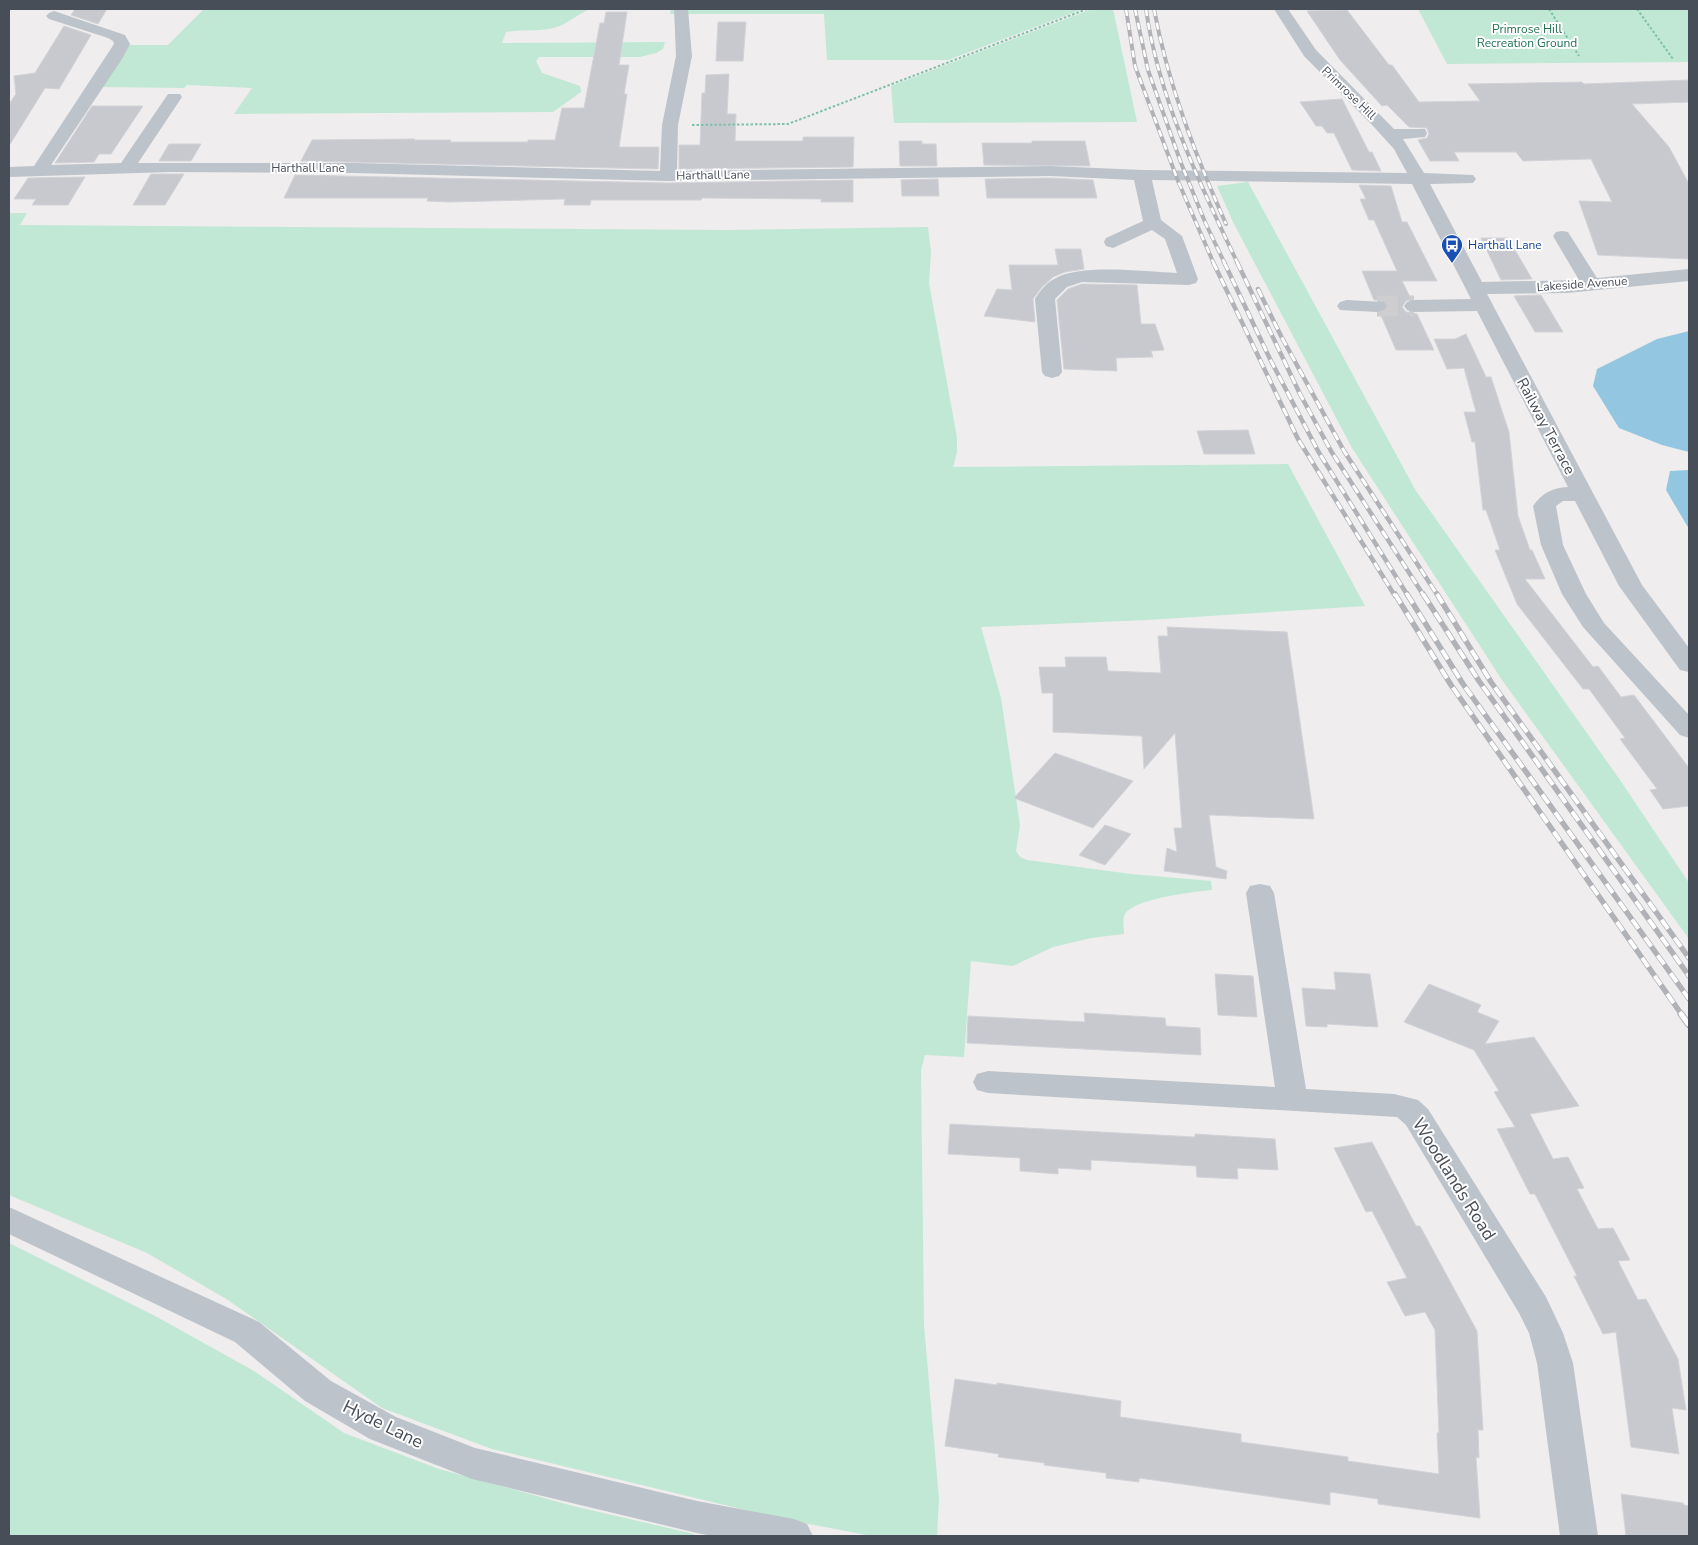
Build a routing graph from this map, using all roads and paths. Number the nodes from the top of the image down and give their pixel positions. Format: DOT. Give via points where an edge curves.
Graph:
graph roads {
  1 [pos="681,9"];
  2 [pos="1087,9"];
  3 [pos="1281,9"];
  4 [pos="1291,9"];
  5 [pos="1549,9"];
  6 [pos="1637,9"];
  7 [pos="54,16"];
  8 [pos="1579,56"];
  9 [pos="1673,59"];
  10 [pos="174,97"];
  11 [pos="670,125"];
  12 [pos="1420,132"];
  13 [pos="1390,134"];
  14 [pos="126,168"];
  15 [pos="39,171"];
  16 [pos="9,172"];
  17 [pos="1142,175"];
  18 [pos="668,176"];
  19 [pos="1417,177"];
  20 [pos="1467,178"];
  21 [pos="1154,223"];
  22 [pos="1562,236"];
  23 [pos="1113,242"];
  24 [pos="1689,276"];
  25 [pos="1591,284"];
  26 [pos="1479,296"];
  27 [pos="1347,306"];
  28 [pos="1377,306"];
  29 [pos="1414,306"];
  30 [pos="1052,372"];
  31 [pos="1582,494"];
  32 [pos="1689,665"];
  33 [pos="1689,730"];
  34 [pos="1260,893"];
  35 [pos="988,1082"];
  36 [pos="1292,1099"];
  37 [pos="9,1220"];
  38 [pos="794,1536"];
  39 [pos="1578,1536"];
  1 -- 11 [label="street" via="684,56"];
  2 -- 11 [label="path" via="788,124"];
  3 -- 4 [label="street"];
  3 -- 13 [label="street, Primrose Hill" via="1310,53"];
  5 -- 8 [label="path"];
  6 -- 9 [label="path"];
  7 -- 15 [label="street" via="113,34 120,38 122,44"];
  10 -- 14 [label="street"];
  11 -- 18 [label="street"];
  12 -- 13 [label="street"];
  13 -- 19 [label="street, Primrose Hill"];
  14 -- 15 [label="street, Harthall Lane"];
  14 -- 18 [label="street, Harthall Lane" via="354,168"];
  15 -- 16 [label="street, Harthall Lane"];
  17 -- 18 [label="street, Harthall Lane" via="1040,172"];
  17 -- 19 [label="street, Harthall Lane"];
  17 -- 21 [label="street"];
  19 -- 20 [label="street, Harthall Lane"];
  19 -- 26 [label="street, Railway Terrace"];
  21 -- 23 [label="street"];
  21 -- 30 [label="street" via="1173,236 1189,279 1082,276 1050,289 1045,299"];
  22 -- 25 [label="street"];
  24 -- 25 [label="street, Lakeside Avenue"];
  25 -- 26 [label="street, Lakeside Avenue"];
  26 -- 29 [label="street, Lakeside Avenue"];
  26 -- 31 [label="street, Railway Terrace"];
  27 -- 28 [label="street"];
  31 -- 32 [label="street, Railway Terrace" via="1631,586"];
  31 -- 33 [label="street" via="1550,497 1544,506 1552,545 1574,594 1596,627"];
  34 -- 36 [label="street"];
  35 -- 36 [label="street, Woodlands Road"];
  36 -- 39 [label="street, Woodlands Road" via="1394,1105 1407,1108 1417,1117 1534,1307 1546,1333 1555,1363"];
  37 -- 38 [label="street, Hyde Lane" via="248,1332 318,1390 383,1428 472,1464 697,1517"];
}
